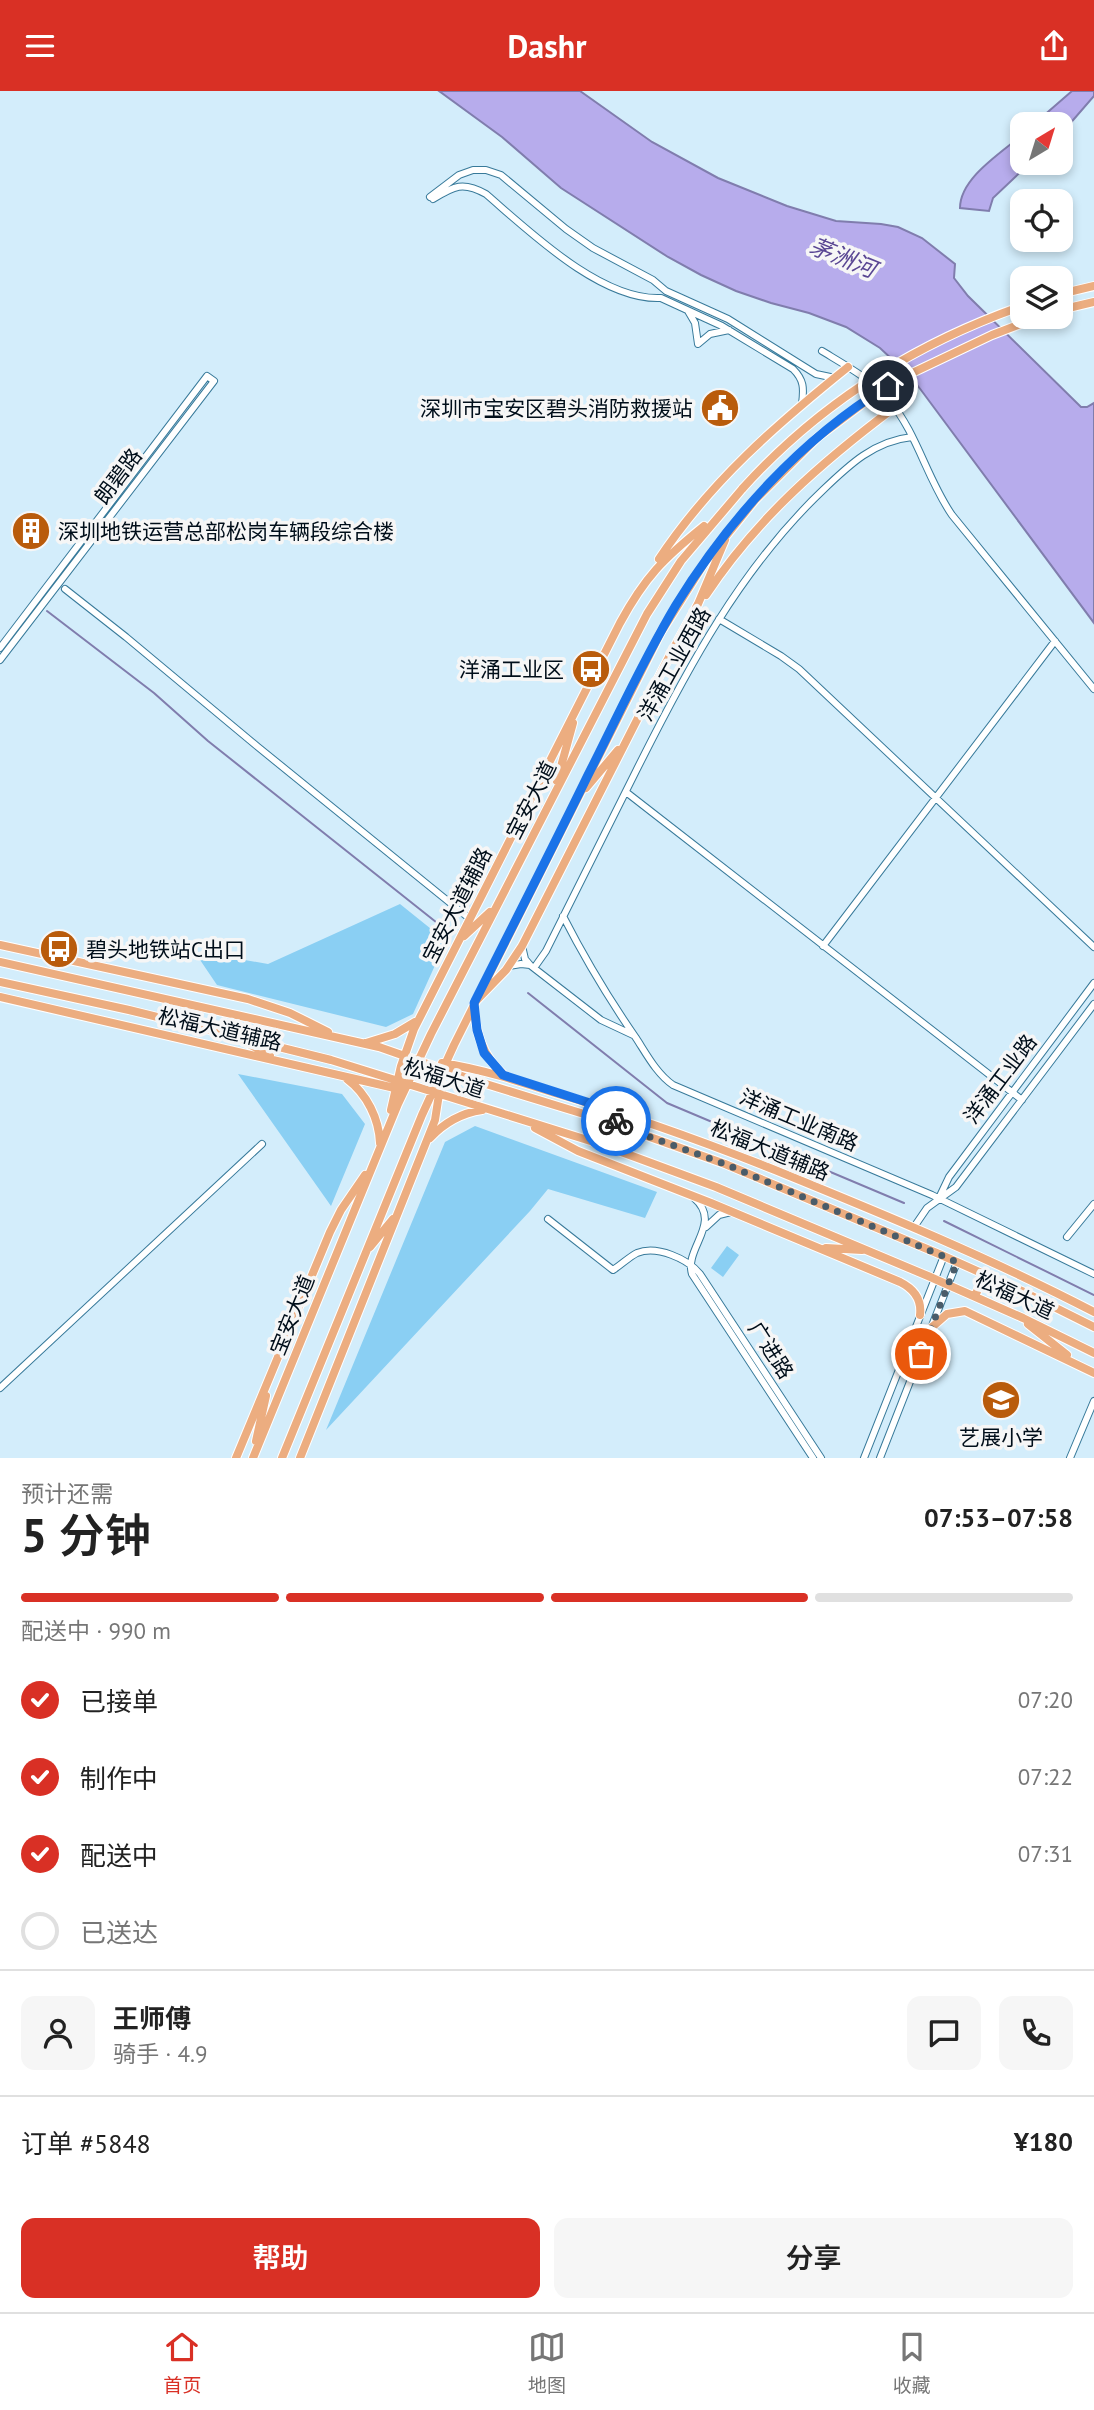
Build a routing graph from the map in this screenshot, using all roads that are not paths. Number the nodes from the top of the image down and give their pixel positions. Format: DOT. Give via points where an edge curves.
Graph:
graph roads {
  1 [pos="1094,286"];
  2 [pos="1073,291"];
  3 [pos="1094,302"];
  4 [pos="1073,307"];
  5 [pos="687,310"];
  6 [pos="1010,311"];
  7 [pos="1010,328"];
  8 [pos="730,330"];
  9 [pos="822,351"];
  10 [pos="848,367"];
  11 [pos="835,378"];
  12 [pos="802,404"];
  13 [pos="895,407"];
  14 [pos="912,437"];
  15 [pos="727,506"];
  16 [pos="732,526"];
  17 [pos="646,579"];
  18 [pos="65,590"];
  19 [pos="693,615"];
  20 [pos="719,619"];
  21 [pos="1055,641"];
  22 [pos="0,648"];
  23 [pos="0,660"];
  24 [pos="1094,689"];
  25 [pos="581,700"];
  26 [pos="631,732"];
  27 [pos="626,792"];
  28 [pos="936,799"];
  29 [pos="550,803"];
  30 [pos="570,811"];
  31 [pos="499,902"];
  32 [pos="563,916"];
  33 [pos="470,919"];
  34 [pos="0,945"];
  35 [pos="456,946"];
  36 [pos="522,946"];
  37 [pos="823,946"];
  38 [pos="1094,947"];
  39 [pos="0,962"];
  40 [pos="509,966"];
  41 [pos="532,967"];
  42 [pos="0,982"];
  43 [pos="1094,983"];
  44 [pos="0,997"];
  45 [pos="474,1003"];
  46 [pos="1094,1004"];
  47 [pos="420,1018"];
  48 [pos="226,1033"];
  49 [pos="634,1036"];
  50 [pos="340,1038"];
  51 [pos="365,1044"];
  52 [pos="405,1054"];
  53 [pos="419,1059"];
  54 [pos="281,1061"];
  55 [pos="444,1066"];
  56 [pos="345,1078"];
  57 [pos="509,1079"];
  58 [pos="400,1086"];
  59 [pos="1012,1092"];
  60 [pos="436,1093"];
  61 [pos="1022,1100"];
  62 [pos="593,1104"];
  63 [pos="487,1109"];
  64 [pos="524,1121"];
  65 [pos="633,1131"];
  66 [pos="262,1144"];
  67 [pos="381,1145"];
  68 [pos="424,1146"];
  69 [pos="373,1164"];
  70 [pos="689,1194"];
  71 [pos="939,1198"];
  72 [pos="1094,1204"];
  73 [pos="400,1210"];
  74 [pos="734,1212"];
  75 [pos="548,1219"];
  76 [pos="914,1227"];
  77 [pos="704,1229"];
  78 [pos="1068,1237"];
  79 [pos="816,1246"];
  80 [pos="872,1252"];
  81 [pos="364,1255"];
  82 [pos="944,1256"];
  83 [pos="957,1262"];
  84 [pos="690,1263"];
  85 [pos="985,1274"];
  86 [pos="1094,1274"];
  87 [pos="935,1278"];
  88 [pos="948,1284"];
  89 [pos="975,1296"];
  90 [pos="1008,1311"];
  91 [pos="1094,1312"];
  92 [pos="920,1315"];
  93 [pos="1094,1327"];
  94 [pos="931,1328"];
  95 [pos="1094,1353"];
  96 [pos="1084,1368"];
  97 [pos="1094,1373"];
  98 [pos="271,1376"];
  99 [pos="0,1388"];
  100 [pos="1094,1401"];
  101 [pos="236,1458"];
  102 [pos="253,1458"];
  103 [pos="282,1458"];
  104 [pos="300,1458"];
  105 [pos="813,1458"];
  106 [pos="821,1458"];
  107 [pos="864,1458"];
  108 [pos="880,1458"];
  109 [pos="1070,1458"];
  1 -- 2 [label="main road"];
  3 -- 4 [label="main road"];
  5 -- 8 [label="street"];
  5 -- 8 [label="street" via="695,323 698,344 710,334"];
  5 -- 11 [label="street" via="661,298 632,294 570,263 475,187 451,188 432,198 458,175 472,170 501,175 593,248 666,291 728,319 816,374"];
  6 -- 15 [label="main road, 宝安大道, bridge" via="872,377 795,436"];
  7 -- 16 [label="main road, 宝安大道, bridge" via="878,392 824,432"];
  8 -- 12 [label="street" via="802,378"];
  9 -- 10 [label="street"];
  10 -- 11 [label="main road"];
  10 -- 13 [label="street"];
  11 -- 12 [label="main road"];
  12 -- 17 [label="main road" via="707,495"];
  13 -- 14 [label="street"];
  13 -- 19 [label="main road" via="819,466 778,506"];
  14 -- 20 [label="street, 洋涌工业西路" via="875,447 826,487 772,544"];
  14 -- 21 [label="street" via="952,515"];
  15 -- 17 [label="main road, 宝安大道辅路"];
  15 -- 29 [label="main road, 宝安大道" via="655,600"];
  16 -- 19 [label="main road"];
  16 -- 30 [label="main road, 宝安大道" via="661,632"];
  17 -- 25 [label="main road, 宝安大道辅路"];
  18 -- 33 [label="street"];
  19 -- 26 [label="main road"];
  20 -- 27 [label="street, 洋涌工业西路"];
  20 -- 28 [label="street" via="793,664"];
  21 -- 24 [label="street"];
  21 -- 28 [label="street"];
  22 -- 23 [label="street, 朗碧路" via="210,378"];
  25 -- 29 [label="main road"];
  25 -- 33 [label="main road, 宝安大道辅路"];
  26 -- 30 [label="main road"];
  26 -- 36 [label="main road"];
  27 -- 32 [label="street, 洋涌工业西路"];
  27 -- 37 [label="street"];
  28 -- 37 [label="street"];
  28 -- 38 [label="street"];
  29 -- 31 [label="main road, 宝安大道"];
  30 -- 45 [label="main road, 宝安大道"];
  31 -- 35 [label="main road"];
  31 -- 53 [label="main road, 宝安大道"];
  32 -- 41 [label="street, 洋涌工业西路" via="546,951"];
  32 -- 49 [label="street, 洋涌工业南路"];
  33 -- 35 [label="main road, 宝安大道辅路"];
  34 -- 50 [label="main road, 松福大道辅路" via="248,999 290,1013"];
  35 -- 47 [label="main road, 宝安大道辅路"];
  36 -- 40 [label="main road"];
  36 -- 41 [label="street"];
  37 -- 59 [label="street"];
  39 -- 50 [label="main road, 松福大道"];
  40 -- 41 [label="street"];
  40 -- 45 [label="main road"];
  41 -- 49 [label="street" via="601,1020"];
  42 -- 48 [label="main road, 松福大道"];
  43 -- 59 [label="street, 洋涌工业路"];
  44 -- 54 [label="main road, 松福大道辅路"];
  45 -- 55 [label="main road, 宝安大道"];
  45 -- 57 [label="main road" via="484,1053"];
  46 -- 61 [label="street, 洋涌工业路"];
  47 -- 51 [label="main road" via="401,1031"];
  47 -- 52 [label="main road, 宝安大道辅路"];
  48 -- 54 [label="main road"];
  48 -- 58 [label="main road, 松福大道" via="331,1060"];
  49 -- 71 [label="street, 洋涌工业南路" via="660,1073 678,1089"];
  50 -- 51 [label="main road, 松福大道"];
  51 -- 52 [label="main road, 松福大道"];
  52 -- 53 [label="main road, 松福大道"];
  52 -- 58 [label="main road, 宝安大道辅路"];
  53 -- 55 [label="main road, 松福大道辅路"];
  53 -- 58 [label="main road, 宝安大道"];
  54 -- 56 [label="main road, 松福大道辅路"];
  55 -- 57 [label="main road, 松福大道辅路" via="477,1069"];
  55 -- 60 [label="main road"];
  55 -- 65 [label="main road, 松福大道"];
  56 -- 58 [label="main road, 松福大道辅路"];
  56 -- 67 [label="main road" via="367,1101"];
  57 -- 62 [label="main road, 松福大道辅路"];
  58 -- 60 [label="main road, 松福大道"];
  58 -- 67 [label="main road, 宝安大道"];
  59 -- 61 [label="street"];
  59 -- 71 [label="street, 洋涌工业路" via="949,1177"];
  60 -- 63 [label="main road, 松福大道"];
  60 -- 68 [label="main road" via="435,1120"];
  60 -- 81 [label="main road, 宝安大道"];
  61 -- 71 [label="street, 洋涌工业路" via="956,1187"];
  62 -- 65 [label="main road"];
  62 -- 76 [label="main road, 松福大道辅路" via="710,1145"];
  63 -- 64 [label="main road, 松福大道"];
  63 -- 68 [label="main road" via="448,1123"];
  64 -- 70 [label="main road" via="578,1151"];
  64 -- 80 [label="main road, 松福大道" via="682,1174"];
  65 -- 82 [label="main road, 松福大道" via="725,1164"];
  66 -- 99 [label="street"];
  67 -- 69 [label="main road, 宝安大道"];
  68 -- 73 [label="main road"];
  69 -- 98 [label="main road" via="330,1232"];
  69 -- 102 [label="main road, 宝安大道"];
  70 -- 74 [label="main road"];
  70 -- 77 [label="street" via="702,1208"];
  71 -- 76 [label="street, 洋涌工业路"];
  71 -- 86 [label="street, 洋涌工业南路"];
  72 -- 78 [label="street"];
  73 -- 81 [label="main road"];
  73 -- 104 [label="main road"];
  74 -- 77 [label="street" via="719,1215"];
  74 -- 79 [label="main road"];
  75 -- 84 [label="street" via="613,1270 639,1252 659,1251"];
  76 -- 91 [label="main road, 松福大道辅路"];
  77 -- 84 [label="street"];
  79 -- 80 [label="main road"];
  79 -- 92 [label="main road" via="904,1284 918,1297"];
  80 -- 87 [label="main road, 松福大道"];
  81 -- 103 [label="main road, 宝安大道"];
  82 -- 83 [label="main road, 松福大道"];
  82 -- 87 [label="street"];
  83 -- 85 [label="main road, 松福大道"];
  83 -- 88 [label="street"];
  84 -- 105 [label="street, 广进路" via="695,1279"];
  84 -- 106 [label="street, 广进路"];
  85 -- 89 [label="main road"];
  85 -- 93 [label="main road, 松福大道"];
  87 -- 88 [label="main road, 松福大道"];
  87 -- 92 [label="street"];
  88 -- 89 [label="main road, 松福大道"];
  88 -- 94 [label="street"];
  89 -- 90 [label="main road, 松福大道"];
  90 -- 95 [label="main road, 松福大道"];
  90 -- 96 [label="main road"];
  92 -- 107 [label="street"];
  94 -- 96 [label="main road" via="947,1314 965,1311"];
  94 -- 108 [label="street"];
  96 -- 97 [label="main road"];
  98 -- 101 [label="main road"];
  98 -- 102 [label="main road"];
  100 -- 109 [label="street"];
}
